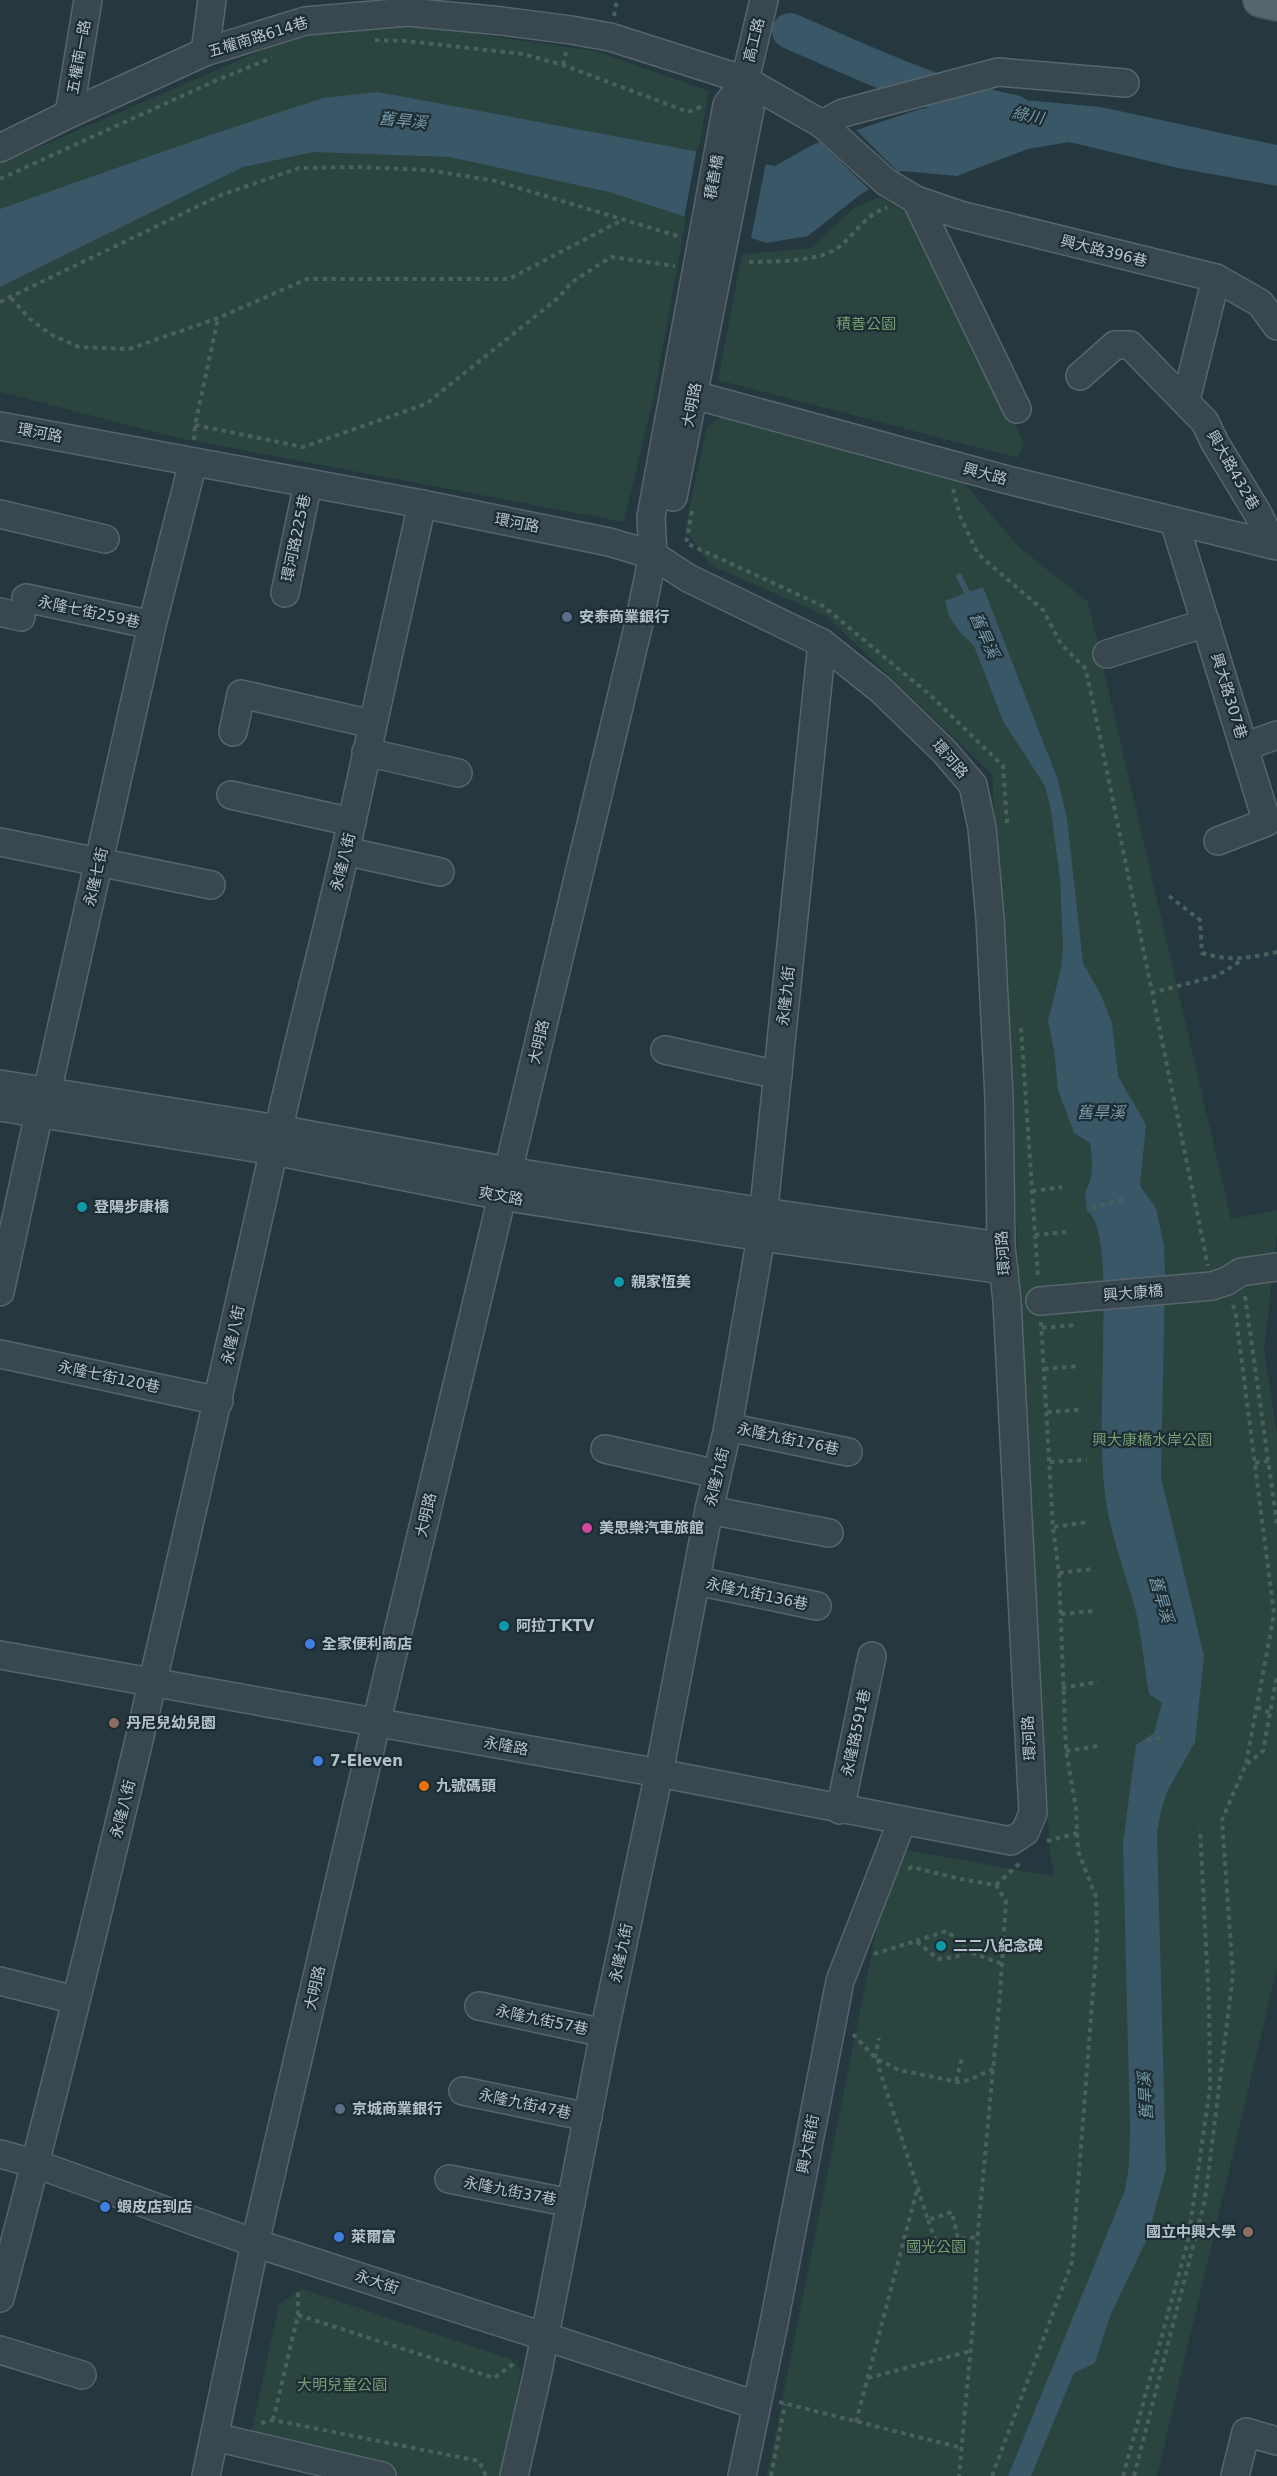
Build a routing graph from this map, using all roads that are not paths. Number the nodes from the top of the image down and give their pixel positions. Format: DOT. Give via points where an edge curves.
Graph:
graph roads {
  1 [pos="88,0"];
  2 [pos="212,0"];
  3 [pos="764,0"];
  4 [pos="1260,0"];
  5 [pos="1277,4"];
  6 [pos="409,6"];
  7 [pos="503,10"];
  8 [pos="306,11"];
  9 [pos="205,52"];
  10 [pos="744,80"];
  11 [pos="1125,83"];
  12 [pos="729,106"];
  13 [pos="69,114"];
  14 [pos="822,124"];
  15 [pos="0,148"];
  16 [pos="916,200"];
  17 [pos="701,252"];
  18 [pos="1216,278"];
  19 [pos="1277,326"];
  20 [pos="1080,376"];
  21 [pos="694,395"];
  22 [pos="1186,400"];
  23 [pos="1017,409"];
  24 [pos="0,426"];
  25 [pos="193,462"];
  26 [pos="308,483"];
  27 [pos="422,504"];
  28 [pos="0,514"];
  29 [pos="1174,521"];
  30 [pos="105,538"];
  31 [pos="1275,545"];
  32 [pos="653,555"];
  33 [pos="285,593"];
  34 [pos="15,609"];
  35 [pos="1206,623"];
  36 [pos="152,625"];
  37 [pos="822,643"];
  38 [pos="1107,654"];
  39 [pos="372,724"];
  40 [pos="233,732"];
  41 [pos="1277,735"];
  42 [pos="1244,747"];
  43 [pos="366,752"];
  44 [pos="458,773"];
  45 [pos="231,795"];
  46 [pos="352,822"];
  47 [pos="0,842"];
  48 [pos="1218,842"];
  49 [pos="345,851"];
  50 [pos="99,863"];
  51 [pos="441,872"];
  52 [pos="211,885"];
  53 [pos="664,1050"];
  54 [pos="778,1075"];
  55 [pos="0,1084"];
  56 [pos="43,1102"];
  57 [pos="0,1107"];
  58 [pos="276,1140"];
  59 [pos="505,1184"];
  60 [pos="762,1225"];
  61 [pos="1003,1258"];
  62 [pos="1277,1267"];
  63 [pos="0,1292"];
  64 [pos="1041,1315"];
  65 [pos="0,1354"];
  66 [pos="219,1401"];
  67 [pos="728,1427"];
  68 [pos="605,1449"];
  69 [pos="848,1452"];
  70 [pos="717,1474"];
  71 [pos="709,1510"];
  72 [pos="829,1533"];
  73 [pos="697,1581"];
  74 [pos="817,1606"];
  75 [pos="0,1655"];
  76 [pos="872,1656"];
  77 [pos="154,1682"];
  78 [pos="376,1724"];
  79 [pos="659,1773"];
  80 [pos="840,1810"];
  81 [pos="902,1821"];
  82 [pos="1011,1841"];
  83 [pos="0,1981"];
  84 [pos="75,2000"];
  85 [pos="479,2006"];
  86 [pos="604,2033"];
  87 [pos="462,2091"];
  88 [pos="588,2117"];
  89 [pos="0,2154"];
  90 [pos="36,2164"];
  91 [pos="449,2179"];
  92 [pos="571,2203"];
  93 [pos="255,2242"];
  94 [pos="1,2293"];
  95 [pos="545,2336"];
  96 [pos="0,2350"];
  97 [pos="82,2375"];
  98 [pos="764,2403"];
  99 [pos="215,2437"];
  100 [pos="1277,2441"];
  101 [pos="206,2476"];
  102 [pos="382,2476"];
  103 [pos="514,2476"];
  104 [pos="742,2476"];
  105 [pos="1235,2476"];
  1 -- 13 [label="street, 五權南一路"];
  2 -- 9 [label="street"];
  3 -- 10 [label="street, 高工路"];
  4 -- 5 [label="main road"];
  6 -- 7 [label="street, 五權南路614巷"];
  6 -- 8 [label="street, 五權南路614巷"];
  7 -- 10 [label="street, 五權南路614巷" via="610,37"];
  8 -- 9 [label="street, 五權南路614巷"];
  9 -- 13 [label="street, 五權南路614巷"];
  10 -- 12 [label="street, 高工路"];
  10 -- 14 [label="street, 五權南路614巷"];
  11 -- 14 [label="street" via="998,72 843,113"];
  12 -- 17 [label="street, 積善橋"];
  13 -- 15 [label="street, 五權南路614巷"];
  14 -- 16 [label="street, 興大路396巷" via="886,182"];
  16 -- 18 [label="street, 興大路396巷" via="960,215"];
  16 -- 23 [label="street"];
  17 -- 21 [label="street, 大明路"];
  17 -- 32 [label="street, 大明路" via="651,517"];
  18 -- 19 [label="street, 興大路396巷" via="1260,303"];
  18 -- 22 [label="street"];
  20 -- 22 [label="street, 興大路432巷" via="1115,345 1130,345"];
  21 -- 29 [label="street, 興大路"];
  21 -- 32 [label="street, 大明路" via="665,538"];
  22 -- 31 [label="street, 興大路432巷" via="1205,422"];
  24 -- 25 [label="street, 環河路"];
  25 -- 26 [label="street, 環河路"];
  25 -- 36 [label="street, 永隆七街"];
  26 -- 27 [label="street, 環河路"];
  26 -- 33 [label="street, 環河路225巷"];
  27 -- 32 [label="street, 環河路" via="609,542"];
  27 -- 39 [label="street, 永隆八街"];
  28 -- 30 [label="street"];
  29 -- 31 [label="street, 興大路"];
  29 -- 35 [label="street, 興大路307巷"];
  32 -- 37 [label="street, 環河路" via="688,578"];
  32 -- 59 [label="street, 大明路"];
  34 -- 36 [label="street, 永隆七街259巷"];
  35 -- 38 [label="street"];
  35 -- 42 [label="street, 興大路307巷"];
  36 -- 50 [label="street, 永隆七街"];
  37 -- 54 [label="street, 永隆九街"];
  37 -- 61 [label="street, 環河路" via="904,711 973,785 982,828 990,919"];
  39 -- 40 [label="street" via="241,694"];
  39 -- 43 [label="street, 永隆八街"];
  41 -- 42 [label="street"];
  42 -- 48 [label="street, 興大路307巷" via="1267,822"];
  43 -- 44 [label="street"];
  43 -- 46 [label="street, 永隆八街"];
  45 -- 46 [label="street"];
  46 -- 49 [label="street, 永隆八街"];
  47 -- 50 [label="street"];
  49 -- 51 [label="street"];
  49 -- 58 [label="street, 永隆八街"];
  50 -- 52 [label="street"];
  50 -- 56 [label="street, 永隆七街"];
  53 -- 54 [label="street"];
  54 -- 60 [label="street, 永隆九街"];
  55 -- 56 [label="street, 爽文路"];
  56 -- 57 [label="street, 爽文路"];
  56 -- 58 [label="street, 爽文路"];
  56 -- 63 [label="street, 永隆七街"];
  58 -- 59 [label="street, 爽文路"];
  58 -- 66 [label="street, 永隆八街"];
  59 -- 60 [label="street, 爽文路"];
  59 -- 78 [label="street, 大明路"];
  60 -- 61 [label="street, 爽文路"];
  60 -- 67 [label="street, 永隆九街"];
  61 -- 82 [label="street, 環河路" via="1033,1814 1025,1832"];
  62 -- 64 [label="street, 興大康橋"];
  65 -- 66 [label="street, 永隆七街120巷"];
  66 -- 77 [label="street, 永隆八街"];
  67 -- 69 [label="street, 永隆九街176巷"];
  67 -- 70 [label="street, 永隆九街"];
  68 -- 70 [label="street"];
  70 -- 71 [label="street, 永隆九街"];
  71 -- 72 [label="street"];
  71 -- 73 [label="street, 永隆九街"];
  73 -- 74 [label="street, 永隆九街136巷"];
  73 -- 79 [label="street, 永隆九街"];
  75 -- 77 [label="street, 永隆路"];
  76 -- 80 [label="street, 永隆路591巷"];
  77 -- 78 [label="street, 永隆路"];
  77 -- 84 [label="street, 永隆八街"];
  78 -- 79 [label="street, 永隆路"];
  78 -- 93 [label="street, 大明路"];
  79 -- 80 [label="street, 永隆路"];
  79 -- 86 [label="street, 永隆九街"];
  80 -- 81 [label="street, 永隆路"];
  81 -- 82 [label="street, 永隆路"];
  81 -- 98 [label="street, 興大南街" via="840,1981 774,2328"];
  83 -- 84 [label="street"];
  84 -- 90 [label="street, 永隆八街"];
  85 -- 86 [label="street, 永隆九街57巷"];
  86 -- 88 [label="street, 永隆九街"];
  87 -- 88 [label="street, 永隆九街47巷"];
  88 -- 92 [label="street, 永隆九街"];
  89 -- 90 [label="street, 永大街"];
  90 -- 93 [label="street, 永大街"];
  90 -- 94 [label="street, 永隆八街"];
  91 -- 92 [label="street, 永隆九街37巷"];
  92 -- 95 [label="street, 永隆九街"];
  93 -- 95 [label="street, 永大街"];
  93 -- 99 [label="street, 大明路"];
  95 -- 98 [label="street, 永大街"];
  95 -- 103 [label="street, 永隆九街"];
  96 -- 97 [label="street"];
  98 -- 104 [label="street, 興大南街"];
  99 -- 101 [label="street, 大明路"];
  99 -- 102 [label="street"];
  100 -- 105 [label="street" via="1246,2432"];
}
